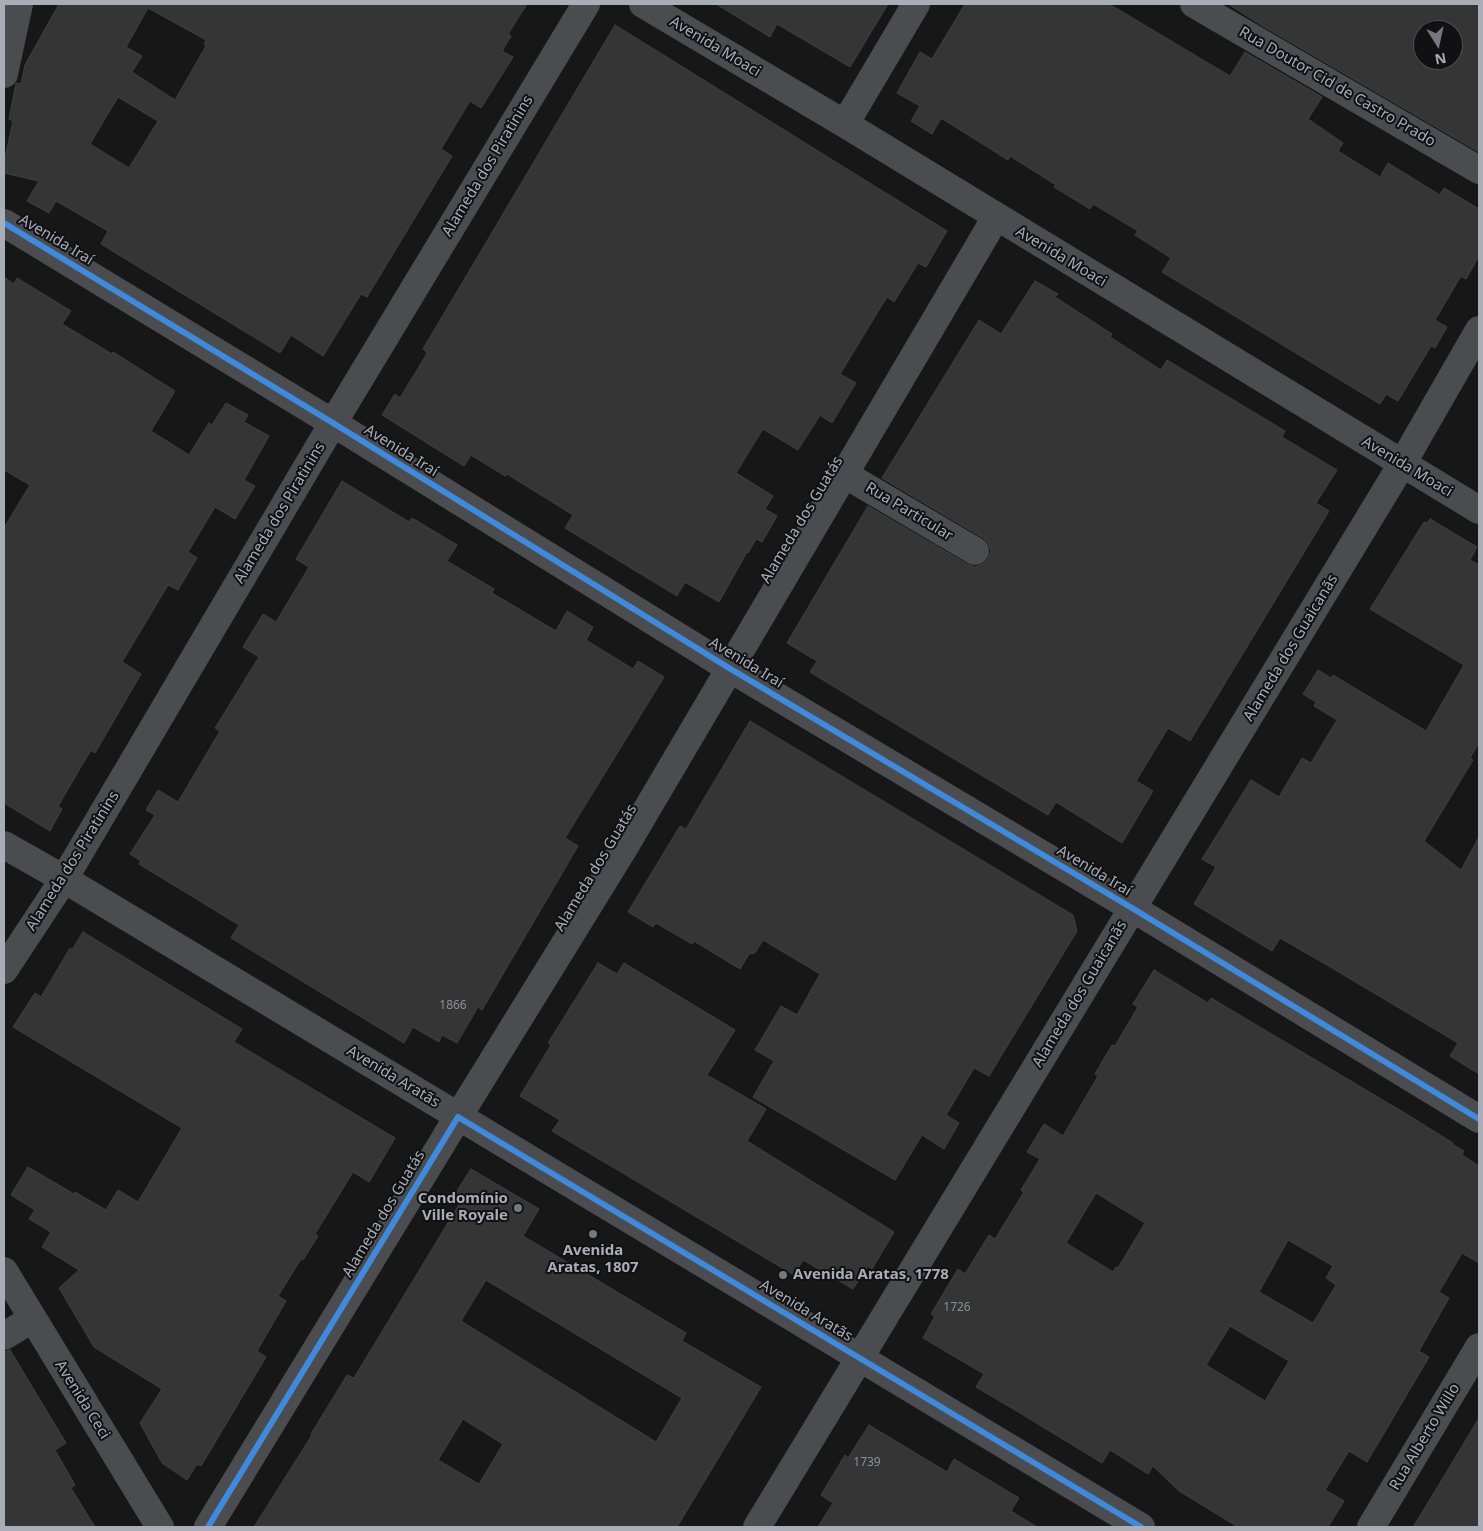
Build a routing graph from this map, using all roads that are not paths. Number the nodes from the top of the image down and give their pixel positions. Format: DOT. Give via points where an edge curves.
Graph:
graph roads {
  1 [pos="18,4"];
  2 [pos="586,4"];
  3 [pos="643,4"];
  4 [pos="916,4"];
  5 [pos="1194,4"];
  6 [pos="4,74"];
  7 [pos="845,124"];
  8 [pos="1479,170"];
  9 [pos="996,217"];
  10 [pos="4,223"];
  11 [pos="1479,330"];
  12 [pos="333,423"];
  13 [pos="1402,464"];
  14 [pos="844,474"];
  15 [pos="1479,510"];
  16 [pos="975,551"];
  17 [pos="729,668"];
  18 [pos="4,845"];
  19 [pos="64,879"];
  20 [pos="1132,908"];
  21 [pos="4,970"];
  22 [pos="458,1117"];
  23 [pos="1479,1119"];
  24 [pos="4,1272"];
  25 [pos="32,1319"];
  26 [pos="4,1336"];
  27 [pos="1479,1347"];
  28 [pos="859,1358"];
  29 [pos="160,1527"];
  30 [pos="208,1527"];
  31 [pos="757,1527"];
  32 [pos="1141,1527"];
  33 [pos="1371,1527"];
  1 -- 6 [label="street"];
  2 -- 12 [label="street, Alameda dos Piratinins"];
  3 -- 7 [label="street, Avenida Moaci"];
  4 -- 7 [label="street"];
  5 -- 8 [label="street, Rua Doutor Cid de Castro Prado"];
  7 -- 9 [label="street, Avenida Moaci"];
  9 -- 13 [label="street, Avenida Moaci"];
  9 -- 14 [label="street, Alameda dos Guatás"];
  10 -- 12 [label="street, Avenida Iraí"];
  11 -- 13 [label="street, Alameda dos Guaicanãs"];
  12 -- 17 [label="street, Avenida Iraí"];
  12 -- 19 [label="street, Alameda dos Piratinins"];
  13 -- 15 [label="street, Avenida Moaci"];
  13 -- 20 [label="street, Alameda dos Guaicanãs"];
  14 -- 16 [label="street, Rua Particular"];
  14 -- 17 [label="street, Alameda dos Guatás"];
  17 -- 20 [label="street, Avenida Iraí"];
  17 -- 22 [label="street, Alameda dos Guatás" via="624,848"];
  18 -- 19 [label="street, Avenida Aratãs"];
  19 -- 21 [label="street, Alameda dos Piratinins"];
  19 -- 22 [label="street, Avenida Aratãs"];
  20 -- 23 [label="street, Avenida Iraí"];
  20 -- 28 [label="street, Alameda dos Guaicanãs"];
  22 -- 28 [label="street, Avenida Aratãs"];
  22 -- 30 [label="street, Alameda dos Guatás"];
  24 -- 25 [label="street, Avenida Ceci"];
  25 -- 26 [label="street"];
  25 -- 29 [label="street, Avenida Ceci"];
  27 -- 33 [label="street, Rua Alberto Willo"];
  28 -- 31 [label="street, Alameda dos Guaicanãs"];
  28 -- 32 [label="street, Avenida Aratãs"];
}
